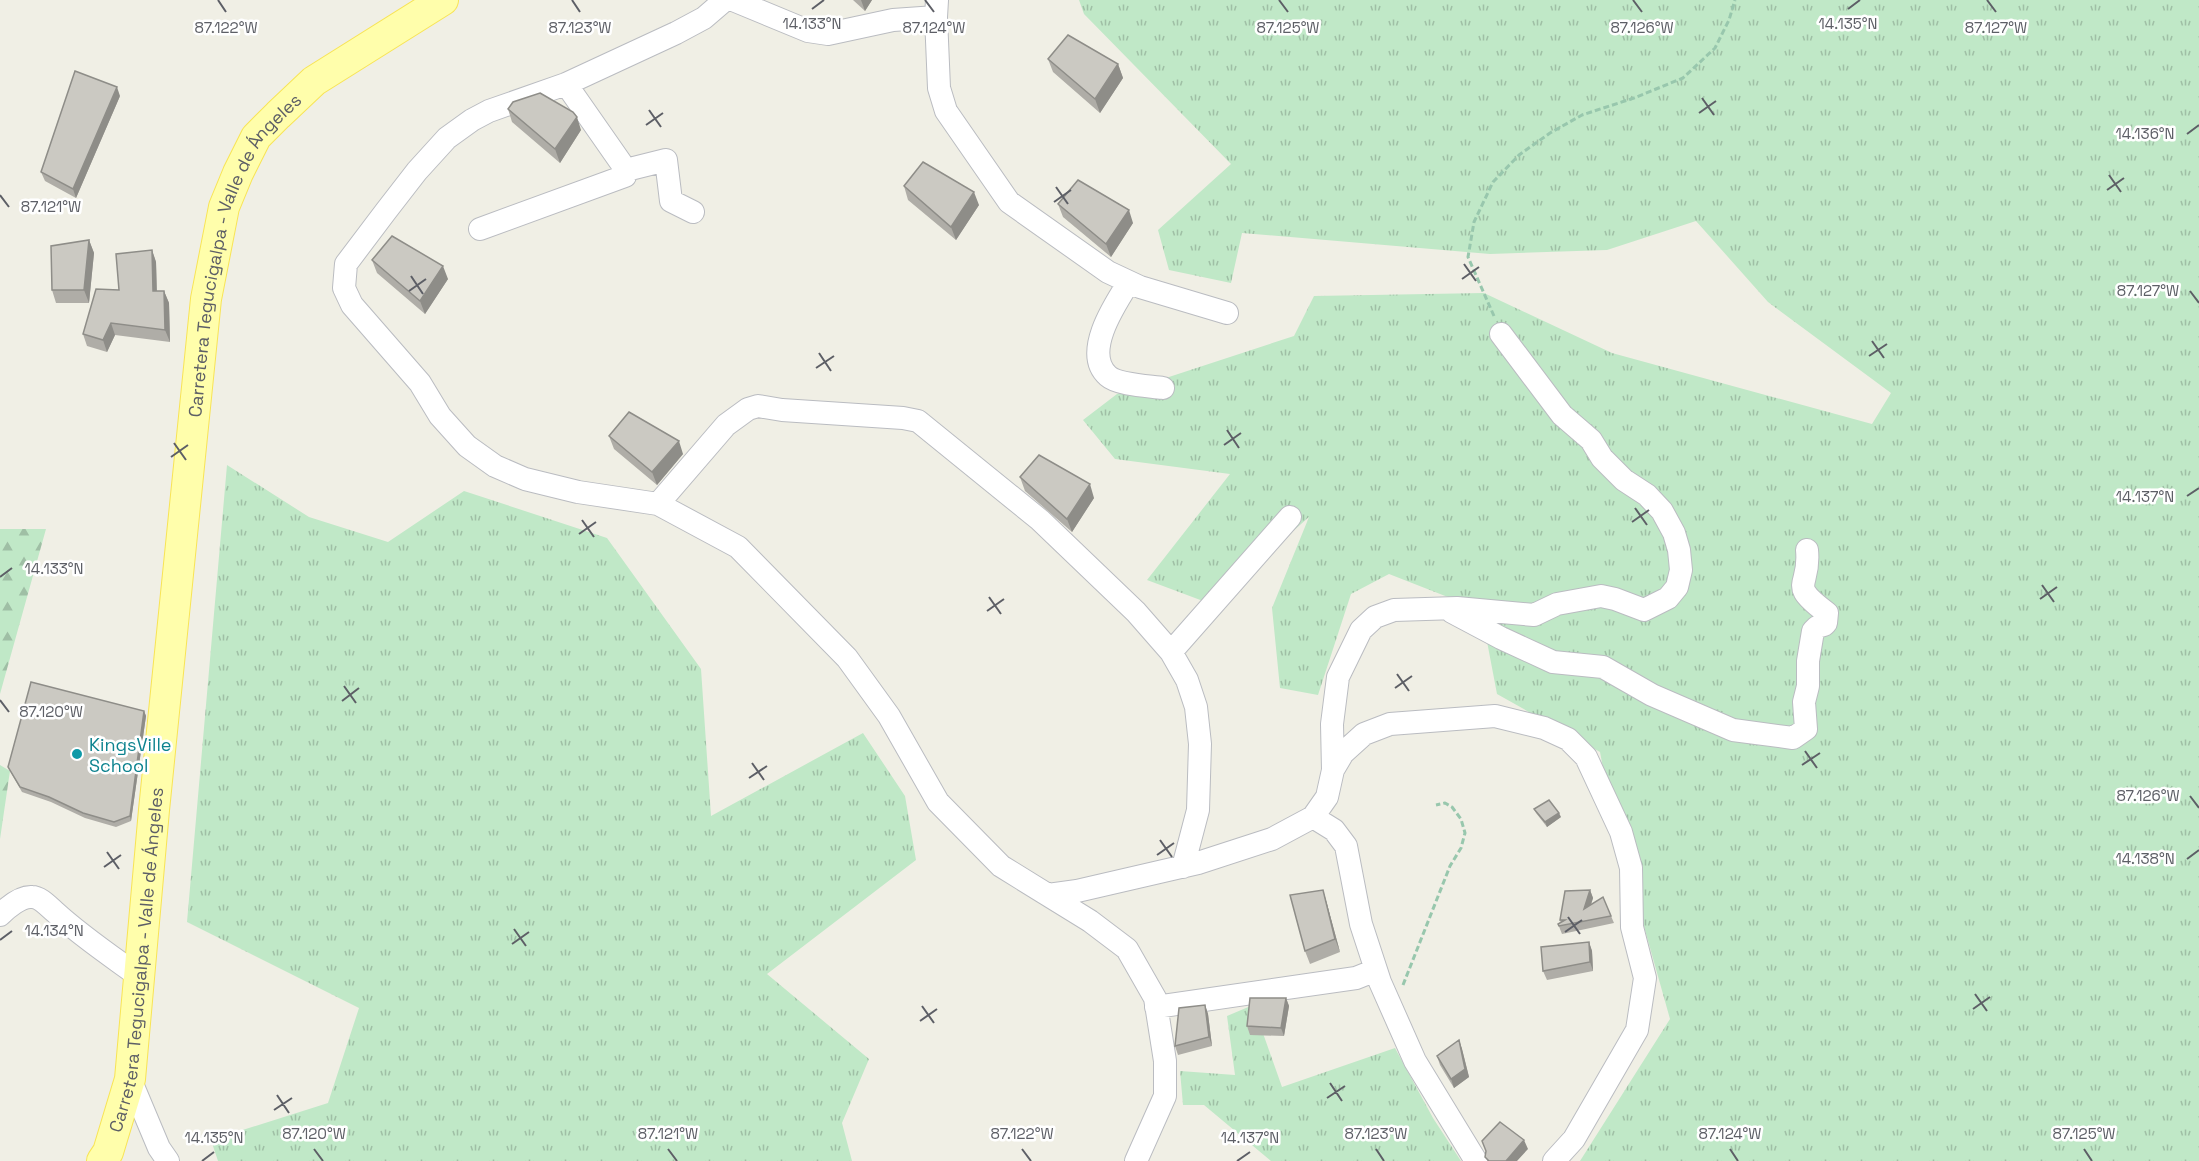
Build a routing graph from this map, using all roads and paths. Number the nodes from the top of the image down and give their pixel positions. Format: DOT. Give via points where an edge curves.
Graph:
graph roads {
  1 [pos="443,0"];
  2 [pos="725,0"];
  3 [pos="733,0"];
  4 [pos="1735,0"];
  5 [pos="936,8"];
  6 [pos="566,84"];
  7 [pos="626,170"];
  8 [pos="693,212"];
  9 [pos="480,229"];
  10 [pos="1129,282"];
  11 [pos="1227,313"];
  12 [pos="1501,334"];
  13 [pos="1163,388"];
  14 [pos="658,504"];
  15 [pos="1290,517"];
  16 [pos="1807,550"];
  17 [pos="1446,608"];
  18 [pos="1171,652"];
  19 [pos="1333,770"];
  20 [pos="1436,805"];
  21 [pos="1313,817"];
  22 [pos="1183,867"];
  23 [pos="1048,895"];
  24 [pos="0,915"];
  25 [pos="1376,970"];
  26 [pos="140,977"];
  27 [pos="1389,1002"];
  28 [pos="1156,1007"];
  29 [pos="130,1079"];
  30 [pos="102,1161"];
  31 [pos="168,1161"];
  32 [pos="1136,1161"];
  33 [pos="1476,1161"];
  34 [pos="1554,1161"];
  1 -- 26 [label="main road, Carretera Tegucigalpa - Valle de Ángeles" via="314,81 256,136 224,207 206,299"];
  2 -- 6 [label="street" via="704,18 676,33"];
  3 -- 5 [label="street" via="808,31 828,34"];
  4 -- 12 [label="path" via="1715,48 1683,78 1582,115 1519,154 1493,182 1474,222 1468,257"];
  5 -- 10 [label="street" via="939,88 946,111 1009,202 1108,272"];
  6 -- 7 [label="street"];
  6 -- 14 [label="street" via="489,111 447,138 346,264 344,288 352,306 420,383 440,416 466,446 495,466 525,479 578,492"];
  7 -- 8 [label="street" via="666,160 671,201"];
  7 -- 9 [label="street" via="625,176"];
  10 -- 11 [label="street"];
  10 -- 13 [label="street" via="1102,331 1098,352 1101,366 1109,377 1122,382"];
  12 -- 17 [label="street" via="1562,415 1591,440 1624,480 1662,511 1674,533 1681,570 1677,587 1668,598 1644,610 1601,596 1557,604 1534,615"];
  14 -- 18 [label="street" via="726,425 748,409 758,406 918,421 1040,520 1136,612"];
  14 -- 23 [label="street" via="747,556 847,658 889,716 938,802 1000,866"];
  15 -- 18 [label="street"];
  16 -- 17 [label="street" via="1802,591 1827,613 1827,618 1824,626 1813,631 1804,702 1806,729 1793,738 1733,730 1662,699 1603,667 1553,662"];
  17 -- 19 [label="street" via="1394,610 1375,617 1361,630 1338,677 1332,724"];
  18 -- 22 [label="street" via="1196,707 1200,744 1198,810"];
  19 -- 21 [label="street" via="1327,797"];
  19 -- 34 [label="street" via="1343,753 1364,734 1390,724 1495,716 1544,728 1568,739 1586,757 1621,832 1631,868 1632,927 1645,978 1637,1030 1574,1139"];
  20 -- 27 [label="path" via="1445,803 1452,807 1465,832 1401,993"];
  21 -- 22 [label="street" via="1272,839"];
  21 -- 25 [label="street" via="1334,830 1346,846 1361,924"];
  22 -- 23 [label="street"];
  23 -- 28 [label="street" via="1127,949 1155,998"];
  24 -- 26 [label="street" via="20,900 35,897"];
  25 -- 27 [label="street"];
  25 -- 28 [label="street" via="1356,978"];
  26 -- 29 [label="main road, Carretera Tegucigalpa - Valle de Ángeles"];
  27 -- 33 [label="street" via="1415,1061"];
  28 -- 32 [label="street" via="1165,1061 1165,1096"];
  29 -- 30 [label="main road, Carretera Tegucigalpa - Valle de Ángeles"];
  29 -- 31 [label="street"];
}
